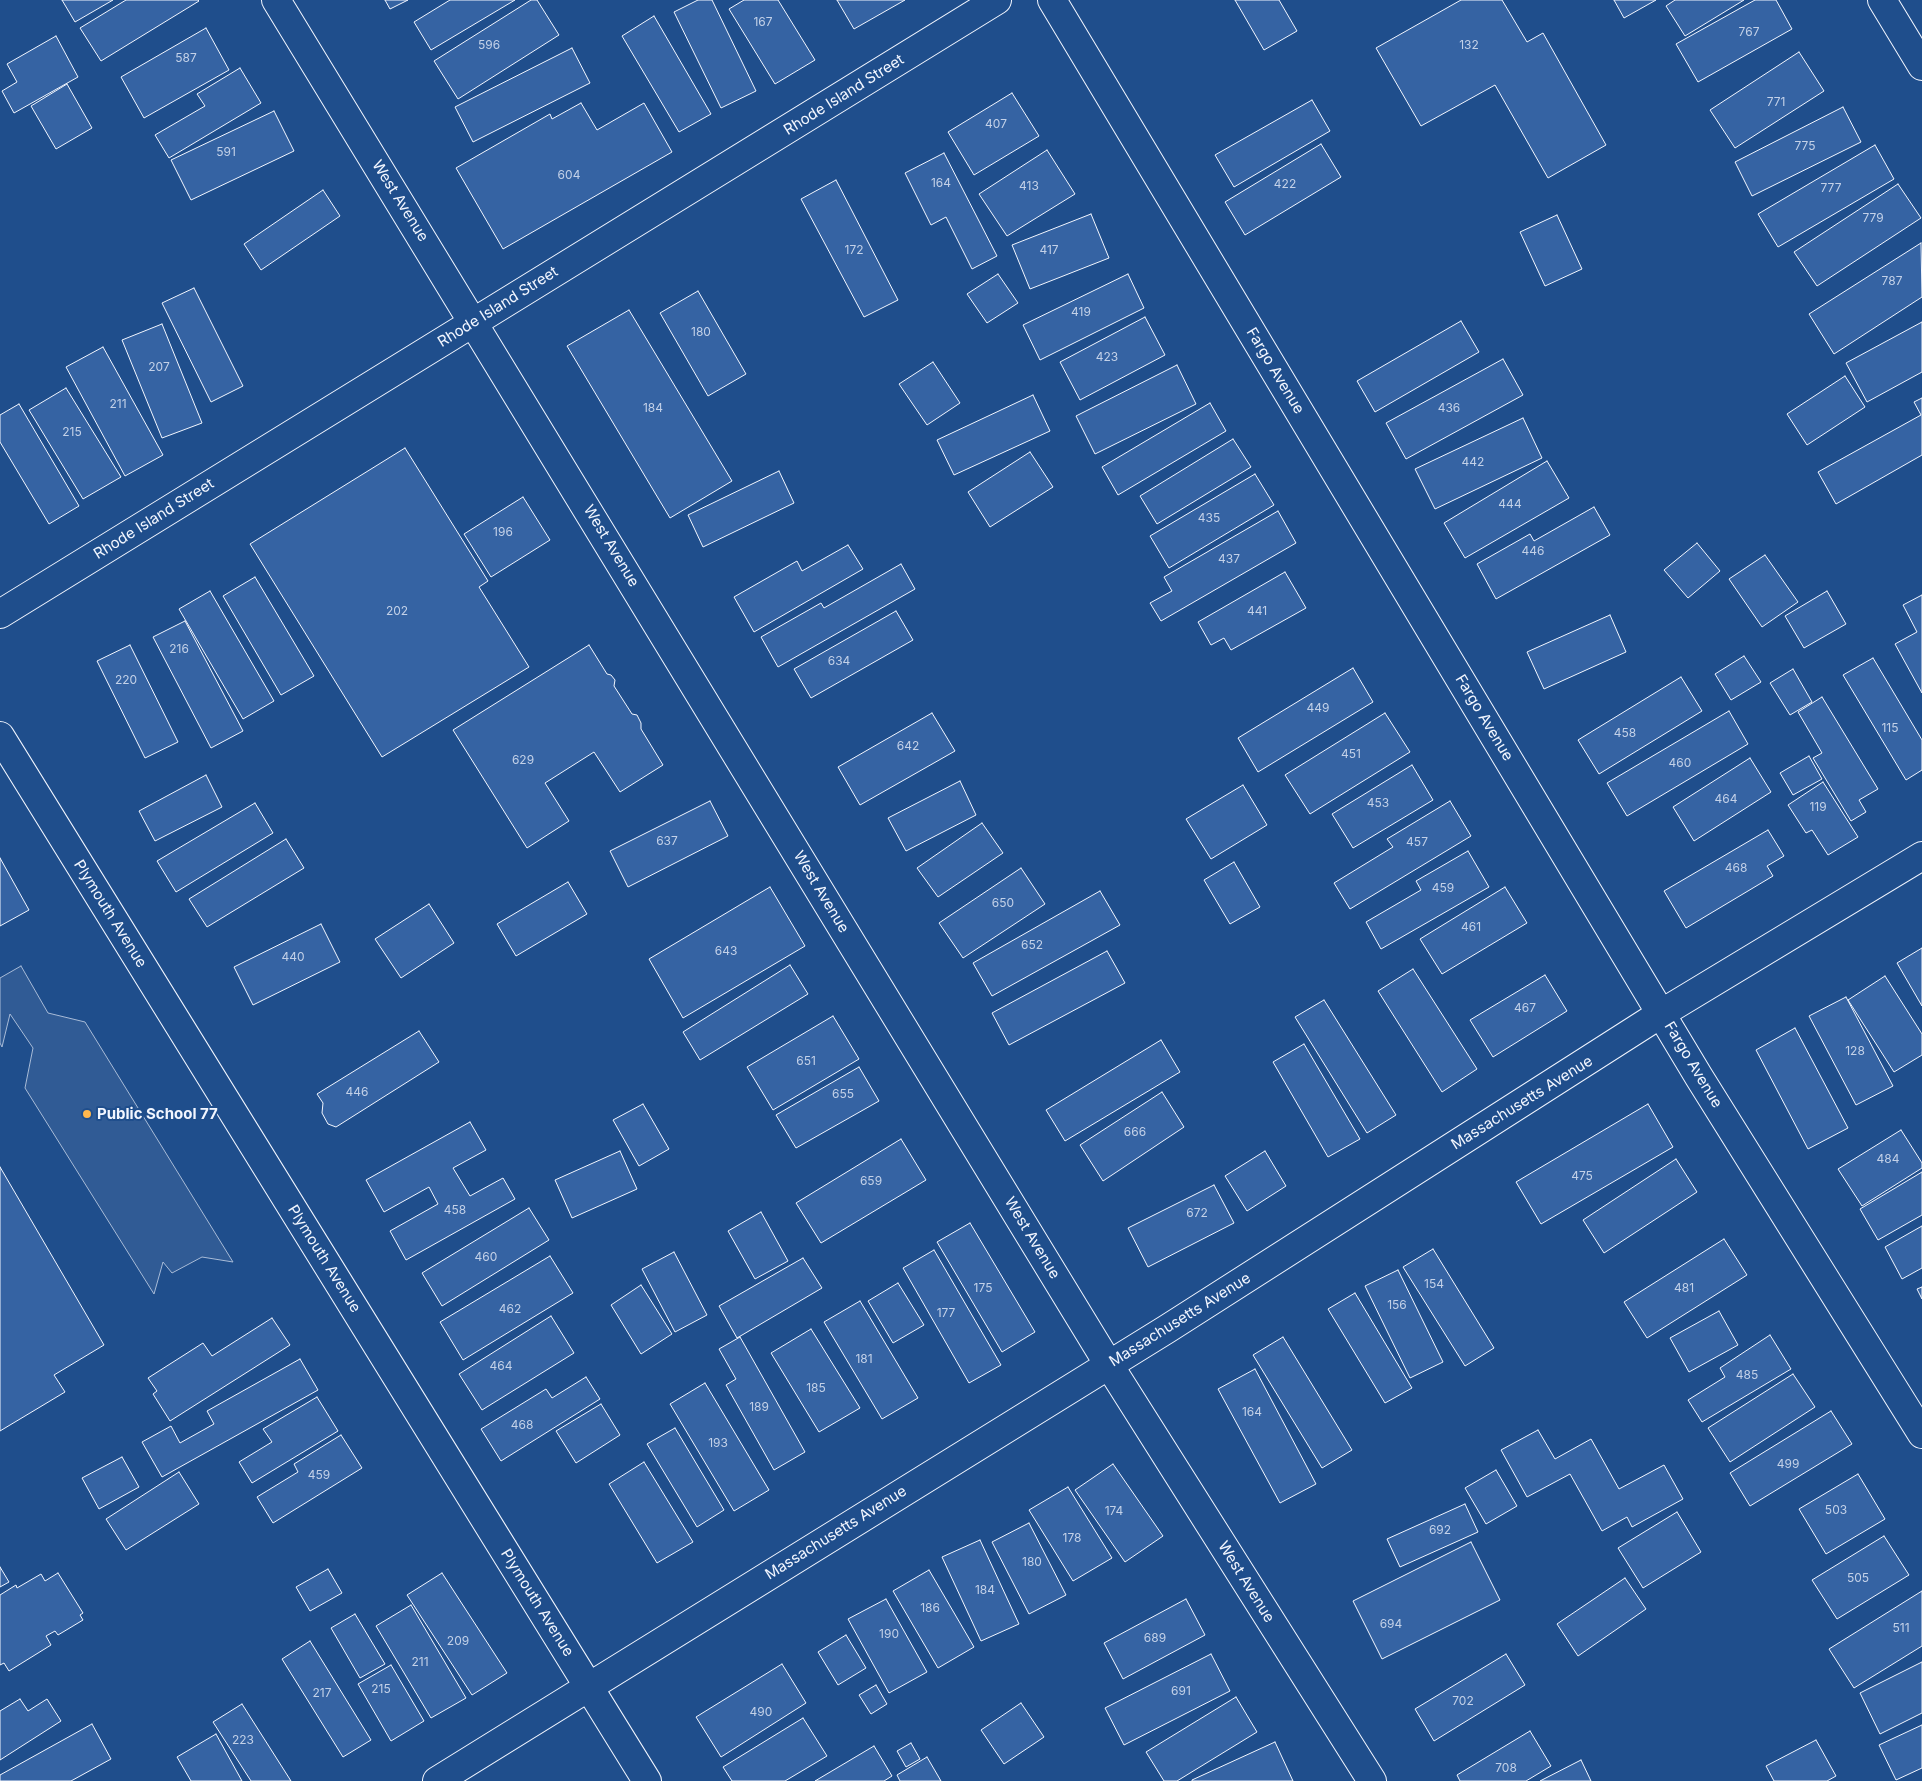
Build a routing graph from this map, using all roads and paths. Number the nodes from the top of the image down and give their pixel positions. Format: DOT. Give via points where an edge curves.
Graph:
graph roads {
  1 [pos="276,0"];
  2 [pos="997,0"];
  3 [pos="1052,0"];
  4 [pos="1882,0"];
  5 [pos="1922,66"];
  6 [pos="474,322"];
  7 [pos="0,614"];
  8 [pos="0,736"];
  9 [pos="1922,856"];
  10 [pos="1662,1013"];
  11 [pos="1109,1365"];
  12 [pos="1922,1434"];
  13 [pos="589,1687"];
  14 [pos="437,1781"];
  15 [pos="647,1781"];
  16 [pos="1372,1781"];
  1 -- 6 [label="street, West Avenue"];
  2 -- 6 [label="street, Rhode Island Street"];
  3 -- 10 [label="street, Fargo Avenue"];
  4 -- 5 [label="street"];
  6 -- 7 [label="street, Rhode Island Street"];
  6 -- 11 [label="street, West Avenue"];
  8 -- 13 [label="street, Plymouth Avenue"];
  9 -- 10 [label="street, Massachusetts Avenue"];
  10 -- 11 [label="street, Massachusetts Avenue"];
  10 -- 12 [label="street, Fargo Avenue"];
  11 -- 13 [label="street, Massachusetts Avenue"];
  11 -- 16 [label="street, West Avenue"];
  13 -- 14 [label="street, Massachusetts Avenue"];
  13 -- 15 [label="street, Plymouth Avenue"];
}
